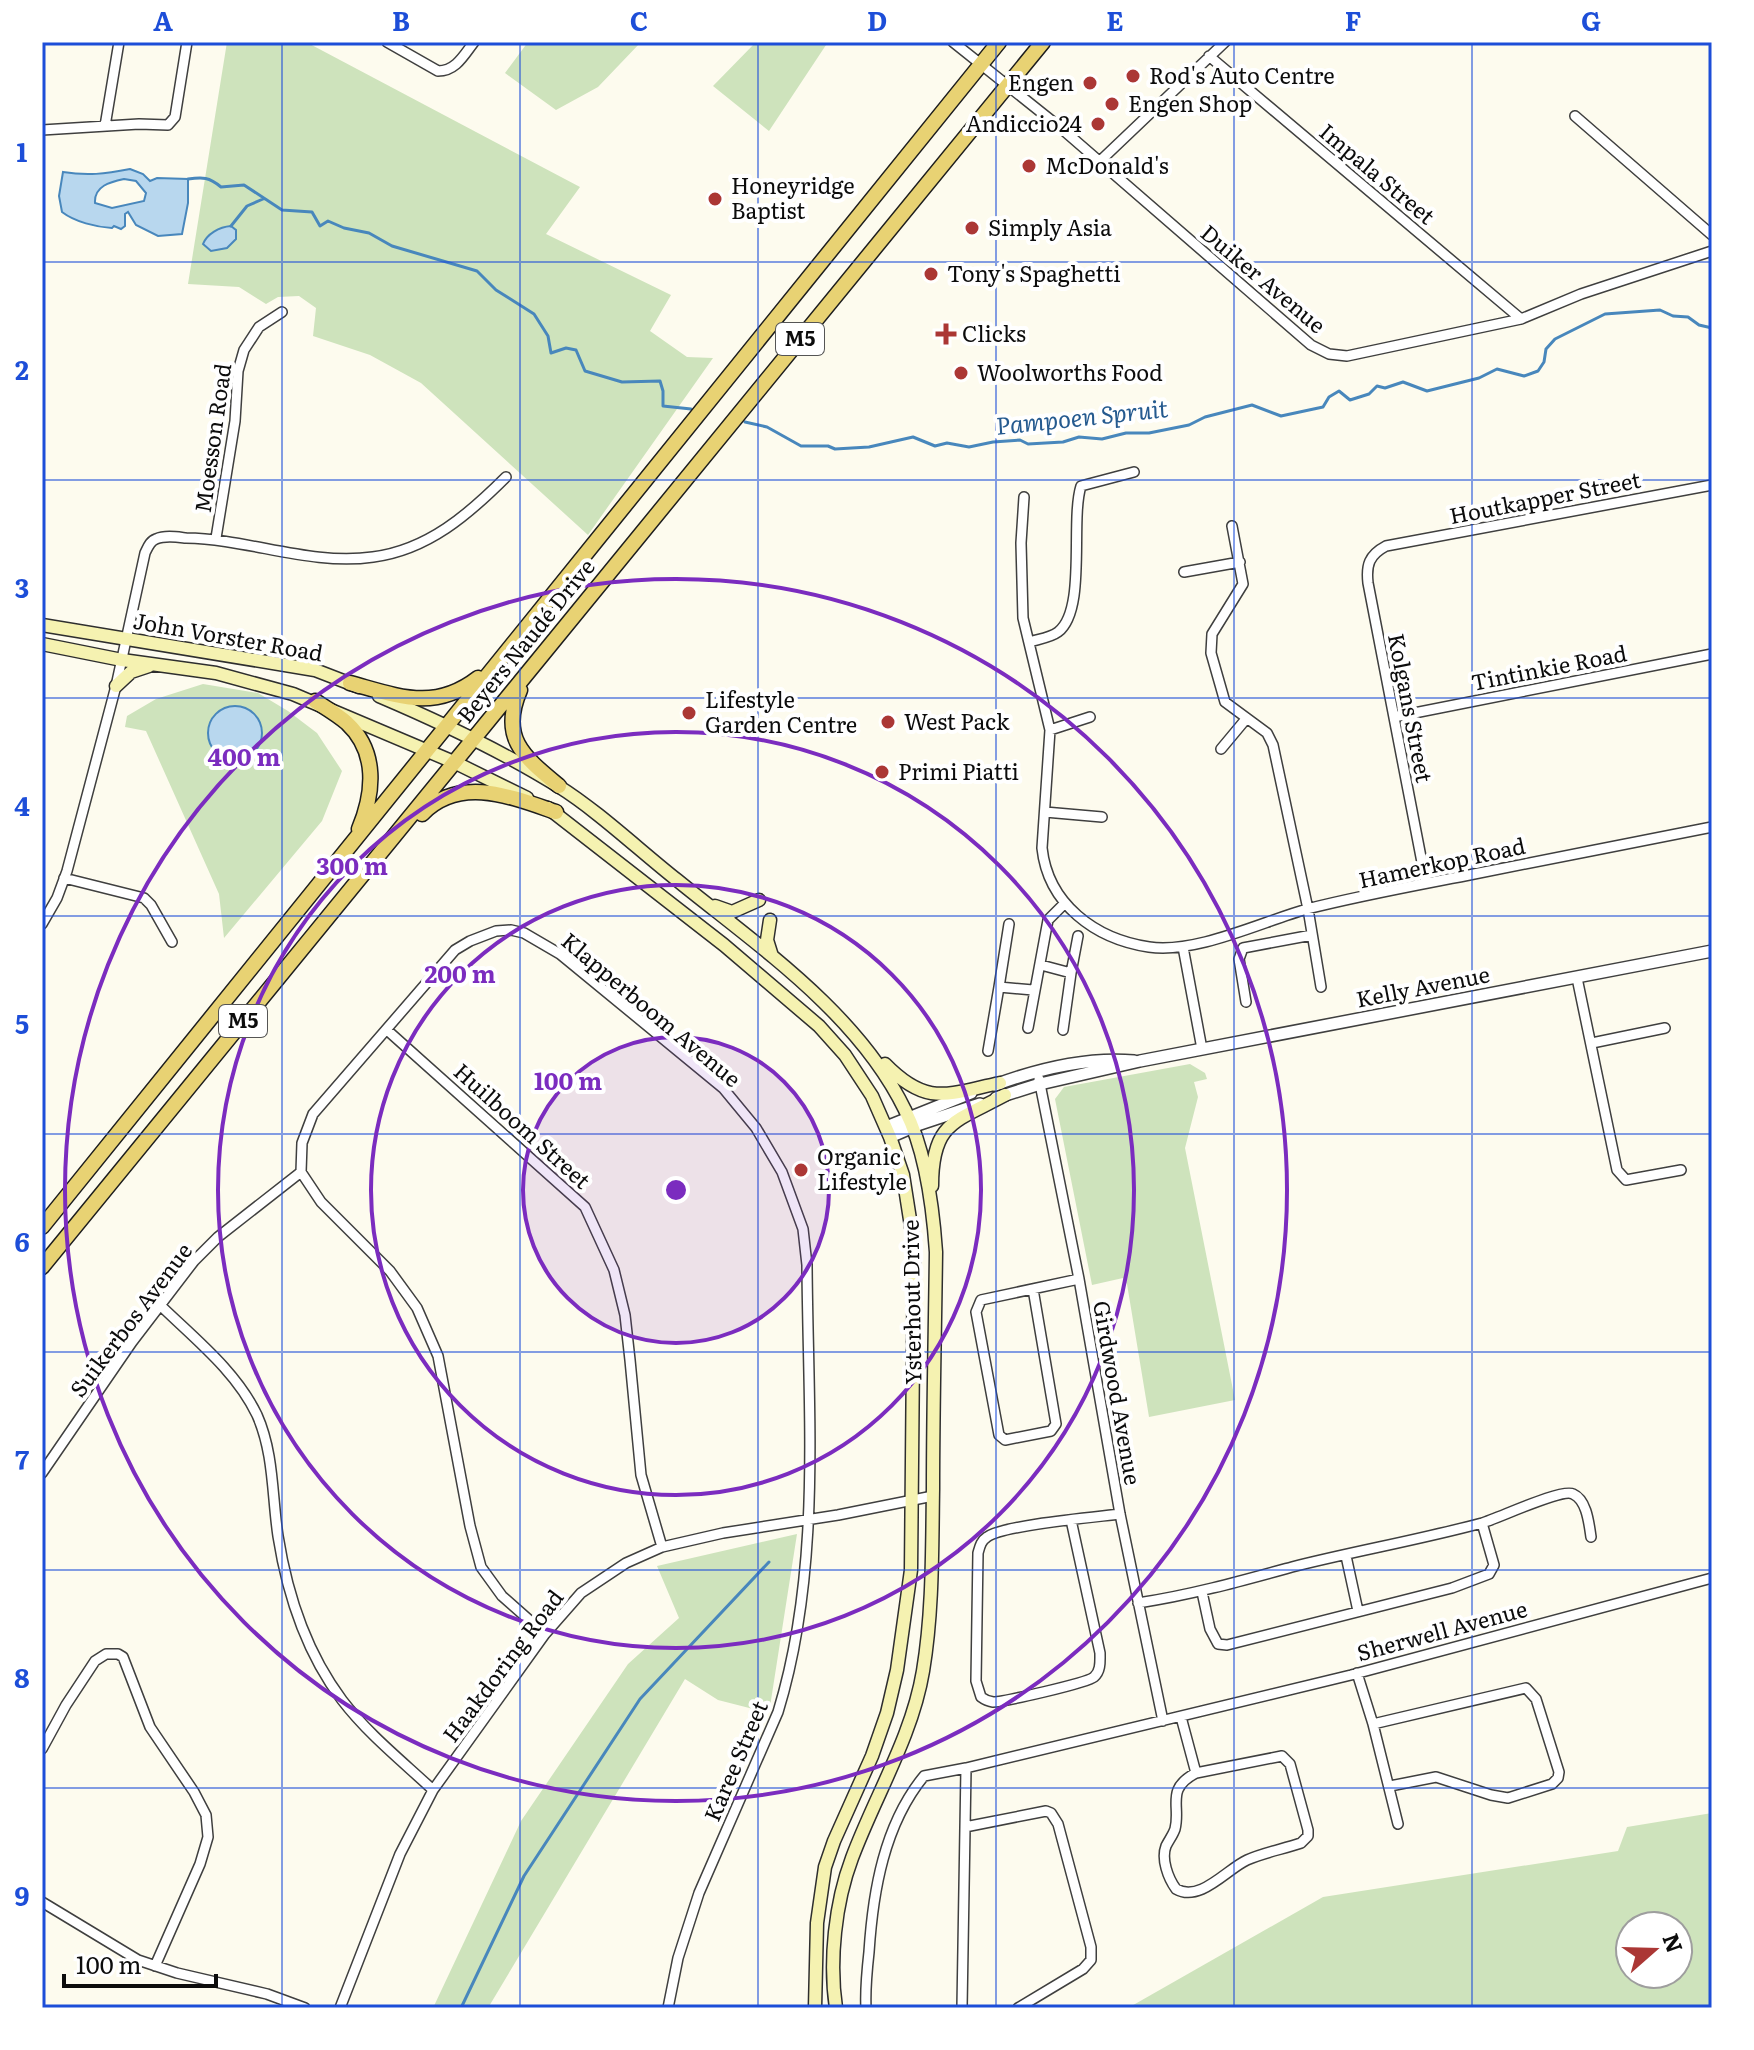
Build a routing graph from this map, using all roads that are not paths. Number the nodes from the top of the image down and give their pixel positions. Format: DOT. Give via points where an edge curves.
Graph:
graph roads {
  1 [pos="119,42"];
  2 [pos="187,42"];
  3 [pos="387,42"];
  4 [pos="474,42"];
  5 [pos="953,42"];
  6 [pos="999,42"];
  7 [pos="1043,42"];
  8 [pos="1225,42"];
  9 [pos="1209,56"];
  10 [pos="981,64"];
  11 [pos="1007,86"];
  12 [pos="1575,116"];
  13 [pos="105,126"];
  14 [pos="42,130"];
  15 [pos="1099,162"];
  16 [pos="1712,235"];
  17 [pos="1712,251"];
  18 [pos="282,312"];
  19 [pos="1521,319"];
  20 [pos="1134,472"];
  21 [pos="506,477"];
  22 [pos="1712,485"];
  23 [pos="1024,497"];
  24 [pos="1232,526"];
  25 [pos="216,538"];
  26 [pos="1386,546"];
  27 [pos="1240,562"];
  28 [pos="1184,572"];
  29 [pos="42,625"];
  30 [pos="127,639"];
  31 [pos="1029,642"];
  32 [pos="42,644"];
  33 [pos="1712,654"];
  34 [pos="504,655"];
  35 [pos="122,660"];
  36 [pos="160,664"];
  37 [pos="528,671"];
  38 [pos="350,683"];
  39 [pos="116,686"];
  40 [pos="315,701"];
  41 [pos="1090,717"];
  42 [pos="1394,717"];
  43 [pos="1246,719"];
  44 [pos="446,726"];
  45 [pos="1050,730"];
  46 [pos="474,740"];
  47 [pos="1221,749"];
  48 [pos="427,750"];
  49 [pos="456,763"];
  50 [pos="559,786"];
  51 [pos="556,812"];
  52 [pos="1045,812"];
  53 [pos="1102,817"];
  54 [pos="1712,827"];
  55 [pos="353,844"];
  56 [pos="384,852"];
  57 [pos="64,878"];
  58 [pos="1426,883"];
  59 [pos="701,900"];
  60 [pos="759,900"];
  61 [pos="1064,904"];
  62 [pos="1308,909"];
  63 [pos="770,920"];
  64 [pos="42,924"];
  65 [pos="1009,924"];
  66 [pos="1312,935"];
  67 [pos="1078,936"];
  68 [pos="172,942"];
  69 [pos="1183,947"];
  70 [pos="1712,951"];
  71 [pos="774,960"];
  72 [pos="1041,965"];
  73 [pos="1071,973"];
  74 [pos="1577,978"];
  75 [pos="999,987"];
  76 [pos="1321,987"];
  77 [pos="1033,990"];
  78 [pos="1246,1002"];
  79 [pos="1028,1028"];
  80 [pos="1665,1028"];
  81 [pos="387,1030"];
  82 [pos="1063,1030"];
  83 [pos="860,1039"];
  84 [pos="1592,1043"];
  85 [pos="1202,1049"];
  86 [pos="988,1051"];
  87 [pos="1039,1078"];
  88 [pos="1002,1089"];
  89 [pos="910,1122"];
  90 [pos="888,1132"];
  91 [pos="1681,1170"];
  92 [pos="301,1172"];
  93 [pos="931,1209"];
  94 [pos="42,1227"];
  95 [pos="42,1267"];
  96 [pos="1079,1279"];
  97 [pos="1033,1289"];
  98 [pos="160,1305"];
  99 [pos="42,1473"];
  100 [pos="933,1496"];
  101 [pos="913,1500"];
  102 [pos="1120,1514"];
  103 [pos="809,1520"];
  104 [pos="1071,1520"];
  105 [pos="1482,1523"];
  106 [pos="1591,1537"];
  107 [pos="662,1547"];
  108 [pos="1346,1556"];
  109 [pos="1712,1578"];
  110 [pos="1202,1592"];
  111 [pos="1138,1603"];
  112 [pos="1358,1611"];
  113 [pos="545,1634"];
  114 [pos="1357,1673"];
  115 [pos="1181,1717"];
  116 [pos="1163,1721"];
  117 [pos="1373,1724"];
  118 [pos="42,1749"];
  119 [pos="966,1768"];
  120 [pos="1196,1773"];
  121 [pos="1390,1786"];
  122 [pos="433,1790"];
  123 [pos="1398,1824"];
  124 [pos="965,1827"];
  125 [pos="42,1902"];
  126 [pos="155,1966"];
  127 [pos="305,2008"];
  128 [pos="340,2008"];
  129 [pos="668,2008"];
  130 [pos="815,2008"];
  131 [pos="836,2008"];
  132 [pos="866,2008"];
  133 [pos="962,2008"];
  134 [pos="1018,2008"];
  1 -- 13 [label="street"];
  2 -- 13 [label="street" via="172,122 164,127"];
  3 -- 4 [label="street" via="438,71 458,63"];
  5 -- 10 [label="street, Duiker Avenue"];
  6 -- 10 [label="main road, Beyers Naudé Drive / M5"];
  7 -- 11 [label="main road, Beyers Naudé Drive / M5"];
  8 -- 9 [label="street"];
  9 -- 15 [label="street"];
  9 -- 19 [label="street, Impala Street"];
  10 -- 11 [label="street, Duiker Avenue"];
  10 -- 34 [label="main road, Beyers Naudé Drive / M5"];
  11 -- 15 [label="street, Duiker Avenue"];
  11 -- 37 [label="main road, Beyers Naudé Drive / M5"];
  12 -- 16 [label="street"];
  13 -- 14 [label="street"];
  15 -- 19 [label="street, Duiker Avenue" via="1311,345 1329,354 1347,356"];
  17 -- 19 [label="street, Duiker Avenue"];
  18 -- 25 [label="street, Moesson Road" via="259,327 244,350"];
  20 -- 31 [label="street" via="1081,486 1069,617 1056,634"];
  21 -- 25 [label="street" via="474,509 434,537 376,557 327,558"];
  22 -- 26 [label="street, Houtkapper Street"];
  23 -- 31 [label="street" via="1021,598"];
  24 -- 27 [label="street"];
  25 -- 30 [label="street" via="150,542"];
  26 -- 42 [label="street, Kolgans Street" via="1372,556 1367,572"];
  27 -- 28 [label="street"];
  27 -- 43 [label="street" via="1241,589 1212,634 1211,645 1221,694"];
  29 -- 30 [label="main road, John Vorster Road"];
  30 -- 35 [label="street"];
  30 -- 38 [label="main road, John Vorster Road" via="315,670"];
  31 -- 45 [label="street"];
  32 -- 35 [label="main road, John Vorster Road"];
  33 -- 42 [label="street, Tintinkie Road"];
  34 -- 38 [label="main road" via="466,687 431,699"];
  34 -- 44 [label="main road, Beyers Naudé Drive / M5"];
  35 -- 36 [label="main road, John Vorster Road"];
  35 -- 39 [label="street"];
  36 -- 39 [label="main road" via="131,672"];
  36 -- 40 [label="main road, John Vorster Road" via="216,673"];
  37 -- 46 [label="main road, Beyers Naudé Drive / M5"];
  37 -- 50 [label="main road" via="512,710 515,741"];
  38 -- 44 [label="main road, John Vorster Road"];
  39 -- 57 [label="street"];
  40 -- 48 [label="main road, John Vorster Road"];
  40 -- 55 [label="main road" via="346,722 371,766 371,794"];
  41 -- 45 [label="street"];
  42 -- 58 [label="street, Kolgans Street"];
  43 -- 47 [label="street"];
  43 -- 62 [label="street" via="1267,733 1273,745"];
  44 -- 46 [label="main road, John Vorster Road"];
  44 -- 48 [label="main road, Beyers Naudé Drive / M5"];
  45 -- 52 [label="street"];
  46 -- 49 [label="main road, Beyers Naudé Drive / M5"];
  46 -- 50 [label="main road, Ysterhout Drive"];
  48 -- 49 [label="main road, John Vorster Road"];
  48 -- 55 [label="main road, Beyers Naudé Drive / M5"];
  49 -- 51 [label="main road, Ysterhout Drive"];
  49 -- 56 [label="main road, Beyers Naudé Drive / M5"];
  50 -- 59 [label="main road, Ysterhout Drive"];
  51 -- 56 [label="main road" via="500,794 456,794 429,807"];
  51 -- 90 [label="main road, Ysterhout Drive" via="819,1026 859,1074"];
  52 -- 53 [label="street"];
  52 -- 61 [label="street" via="1044,864"];
  54 -- 58 [label="street, Hamerkop Road"];
  55 -- 94 [label="main road, Beyers Naudé Drive / M5"];
  56 -- 95 [label="main road, Beyers Naudé Drive / M5"];
  57 -- 64 [label="street"];
  57 -- 68 [label="street" via="144,898"];
  58 -- 62 [label="street, Hamerkop Road"];
  59 -- 60 [label="main road" via="732,912"];
  59 -- 71 [label="main road, Ysterhout Drive"];
  61 -- 69 [label="street, Hamerkop Road" via="1112,936 1148,947"];
  61 -- 72 [label="street" via="1048,920"];
  62 -- 66 [label="street"];
  62 -- 69 [label="street, Hamerkop Road"];
  63 -- 71 [label="main road" via="767,940"];
  65 -- 75 [label="street"];
  66 -- 76 [label="street"];
  66 -- 78 [label="street" via="1243,948 1239,959"];
  67 -- 73 [label="street"];
  69 -- 85 [label="street"];
  70 -- 74 [label="street, Kelly Avenue"];
  71 -- 83 [label="main road, Ysterhout Drive"];
  72 -- 73 [label="street"];
  72 -- 77 [label="street"];
  73 -- 82 [label="street"];
  74 -- 84 [label="street"];
  74 -- 85 [label="street, Kelly Avenue"];
  75 -- 77 [label="street"];
  75 -- 86 [label="street"];
  77 -- 79 [label="street"];
  80 -- 84 [label="street"];
  81 -- 92 [label="street, Klapperboom Avenue" via="313,1114 302,1143"];
  81 -- 103 [label="street, Klapperboom Avenue" via="455,950 484,935 511,930 560,954 723,1088 756,1128 782,1172 803,1229"];
  81 -- 107 [label="street, Huilboom Street" via="585,1207 597,1229 625,1315 641,1475"];
  83 -- 88 [label="main road" via="919,1092"];
  83 -- 89 [label="main road, Ysterhout Drive"];
  84 -- 91 [label="street" via="1621,1177 1636,1180"];
  85 -- 87 [label="street, Kelly Avenue"];
  87 -- 88 [label="street, Kelly Avenue"];
  87 -- 96 [label="street, Girdwood Avenue"];
  88 -- 89 [label="street, Kelly Avenue"];
  88 -- 93 [label="main road" via="944,1132 931,1160"];
  89 -- 90 [label="street, Kelly Avenue"];
  89 -- 93 [label="main road, Ysterhout Drive"];
  90 -- 101 [label="main road, Ysterhout Drive" via="903,1175 914,1245"];
  92 -- 98 [label="street, Suikerbos Avenue" via="205,1250"];
  92 -- 113 [label="street" via="321,1202 390,1271 417,1308 438,1356 481,1567 502,1596"];
  93 -- 100 [label="main road, Ysterhout Drive" via="936,1252"];
  96 -- 97 [label="street"];
  96 -- 102 [label="street, Girdwood Avenue"];
  97 -- 97 [label="street" via="981,1300 976,1312 999,1435 1005,1440 1051,1431 1057,1420"];
  98 -- 99 [label="street, Suikerbos Avenue"];
  98 -- 122 [label="street" via="227,1372 258,1418 287,1581 323,1671 357,1717"];
  100 -- 101 [label="street, Haakdoring Road"];
  100 -- 131 [label="main road, Ysterhout Drive" via="931,1609 923,1674 892,1769 850,1862 835,1943"];
  101 -- 103 [label="street, Haakdoring Road"];
  101 -- 130 [label="main road, Ysterhout Drive" via="907,1600 887,1713 825,1867 817,1923"];
  102 -- 104 [label="street"];
  102 -- 111 [label="street, Girdwood Avenue"];
  103 -- 107 [label="street, Haakdoring Road"];
  103 -- 129 [label="street, Karee Street" via="786,1685 687,1926"];
  104 -- 104 [label="street" via="1100,1653 1097,1672 1085,1681 986,1700 976,1681 980,1545 997,1532"];
  105 -- 106 [label="street" via="1567,1492 1580,1499"];
  105 -- 108 [label="street"];
  105 -- 112 [label="street" via="1494,1565 1489,1574"];
  107 -- 113 [label="street, Haakdoring Road" via="599,1579"];
  108 -- 110 [label="street"];
  108 -- 112 [label="street"];
  109 -- 114 [label="street, Sherwell Avenue"];
  110 -- 111 [label="street"];
  110 -- 112 [label="street" via="1212,1636 1222,1645"];
  111 -- 116 [label="street, Girdwood Avenue"];
  113 -- 122 [label="street, Haakdoring Road"];
  114 -- 115 [label="street, Sherwell Avenue"];
  114 -- 117 [label="street"];
  115 -- 116 [label="street, Sherwell Avenue"];
  115 -- 120 [label="street"];
  116 -- 119 [label="street, Sherwell Avenue"];
  117 -- 121 [label="street"];
  117 -- 121 [label="street" via="1526,1688 1536,1699 1559,1772 1552,1784 1508,1798 1436,1777"];
  118 -- 126 [label="street" via="95,1661 106,1654 123,1657 150,1727 194,1792 208,1826 200,1864"];
  119 -- 124 [label="street"];
  119 -- 132 [label="street, Sherwell Avenue" via="924,1776 898,1821 874,1887"];
  120 -- 120 [label="street" via="1186,1778 1175,1799 1176,1824 1164,1854 1172,1884 1182,1892 1204,1888 1244,1861 1294,1846 1308,1836 1290,1764 1282,1756"];
  121 -- 123 [label="street"];
  122 -- 128 [label="street, Haakdoring Road" via="400,1854"];
  124 -- 133 [label="street"];
  124 -- 134 [label="street" via="1046,1811 1058,1824 1091,1960"];
  125 -- 126 [label="street"];
  126 -- 127 [label="street"];
}
